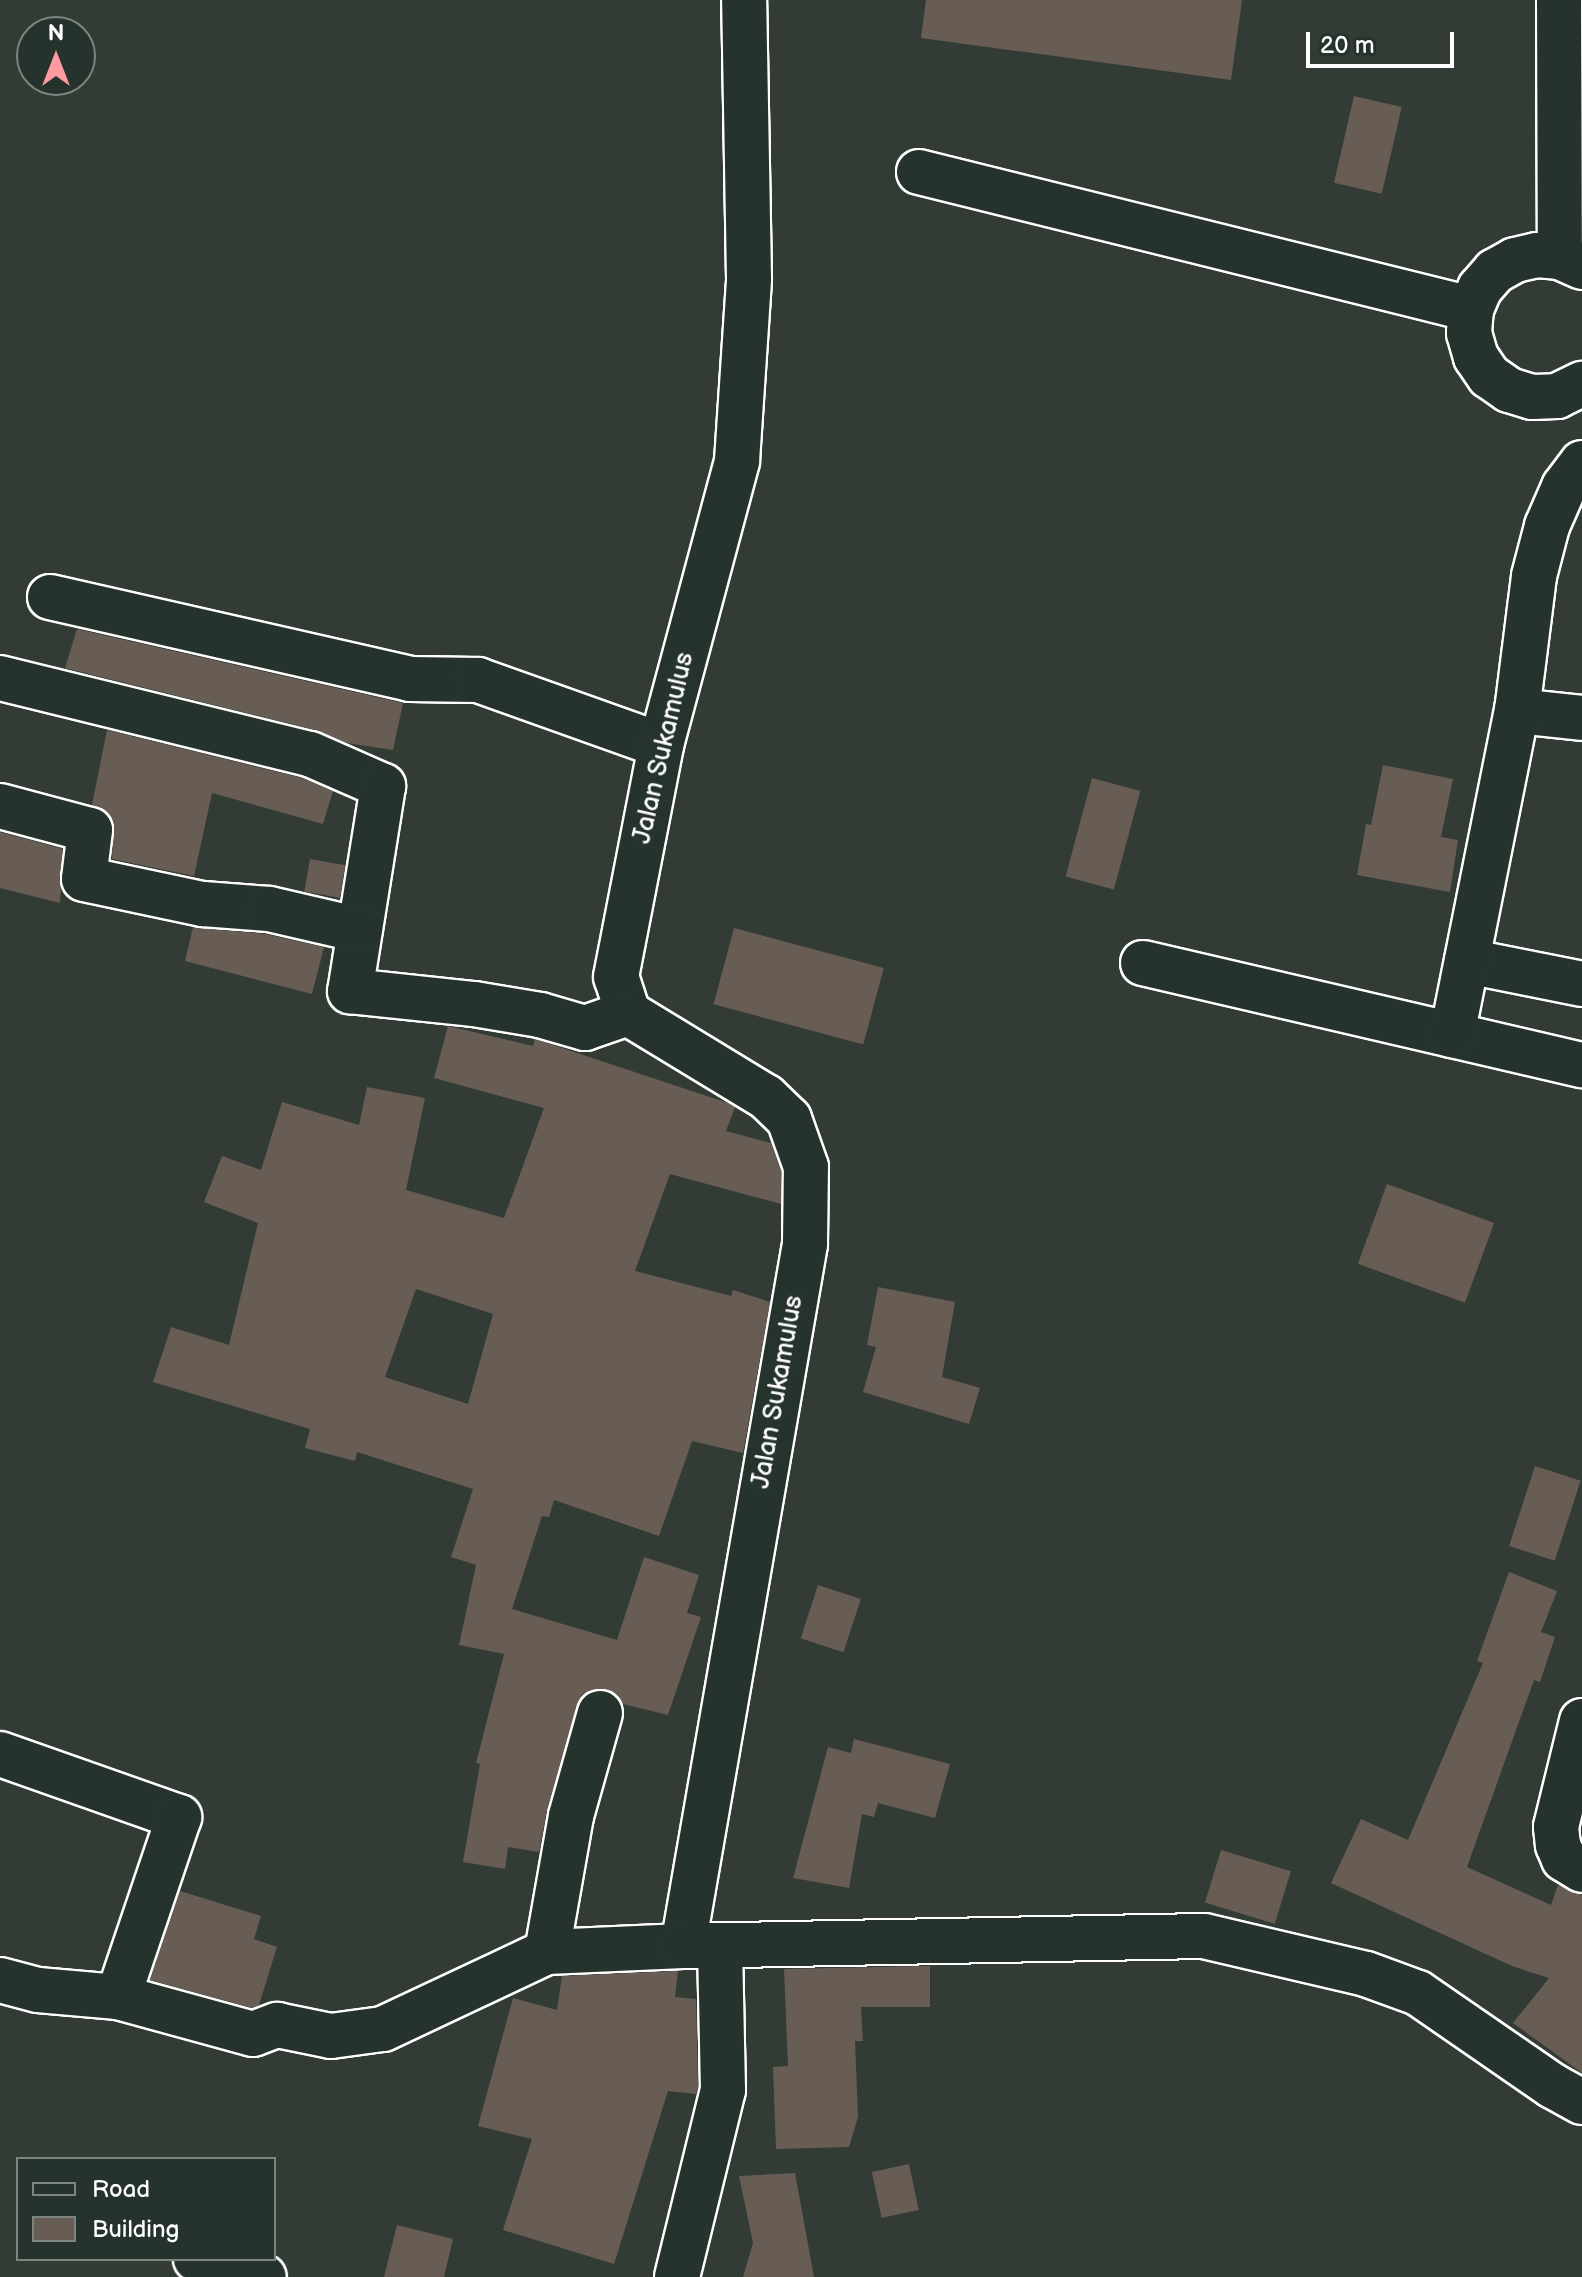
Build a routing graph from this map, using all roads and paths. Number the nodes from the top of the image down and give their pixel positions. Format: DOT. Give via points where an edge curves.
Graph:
graph roads {
  1 [pos="744,0"];
  2 [pos="1559,0"];
  3 [pos="919,172"];
  4 [pos="1571,262"];
  5 [pos="1471,309"];
  6 [pos="1582,384"];
  7 [pos="1582,463"];
  8 [pos="50,597"];
  9 [pos="0,678"];
  10 [pos="1517,711"];
  11 [pos="1582,718"];
  12 [pos="661,745"];
  13 [pos="0,806"];
  14 [pos="360,930"];
  15 [pos="1467,961"];
  16 [pos="1143,963"];
  17 [pos="1582,984"];
  18 [pos="628,1013"];
  19 [pos="1452,1035"];
  20 [pos="1582,1065"];
  21 [pos="600,1713"];
  22 [pos="1582,1721"];
  23 [pos="0,1754"];
  24 [pos="1582,1870"];
  25 [pos="702,1945"];
  26 [pos="547,1952"];
  27 [pos="0,1980"];
  28 [pos="118,1997"];
  29 [pos="1582,2102"];
  30 [pos="204,2261"];
  31 [pos="264,2277"];
  32 [pos="677,2277"];
  1 -- 12 [label="street, Jalan Sukamulus" via="749,278 737,461"];
  2 -- 4 [label="street"];
  3 -- 5 [label="street"];
  4 -- 5 [label="street" via="1537,255 1505,265 1480,288"];
  5 -- 6 [label="street" via="1469,333 1476,357 1489,376 1509,390 1532,397 1557,396"];
  7 -- 10 [label="street" via="1564,487 1547,526 1534,576"];
  8 -- 12 [label="street" via="395,676 478,680"];
  9 -- 14 [label="street" via="310,754 383,786"];
  10 -- 11 [label="street"];
  10 -- 15 [label="street"];
  12 -- 18 [label="street, Jalan Sukamulus" via="616,977"];
  13 -- 14 [label="street" via="90,830 84,879 203,904 269,909"];
  14 -- 18 [label="street" via="350,991 474,1004 585,1028"];
  15 -- 17 [label="street"];
  15 -- 19 [label="street"];
  16 -- 19 [label="street"];
  18 -- 25 [label="street, Jalan Sukamulus" via="766,1097 789,1119 806,1167 805,1244"];
  19 -- 20 [label="street"];
  21 -- 26 [label="street" via="571,1816"];
  22 -- 24 [label="street" via="1556,1827 1564,1859"];
  23 -- 28 [label="street" via="179,1817"];
  25 -- 26 [label="street"];
  25 -- 29 [label="street" via="1204,1936 1366,1974 1418,1993"];
  25 -- 32 [label="street, Jalan Sukamulus" via="723,2090"];
  26 -- 28 [label="street" via="383,2029 331,2036 277,2025 253,2034"];
  27 -- 28 [label="street" via="38,1990"];
  30 -- 31 [label="street"];
}
